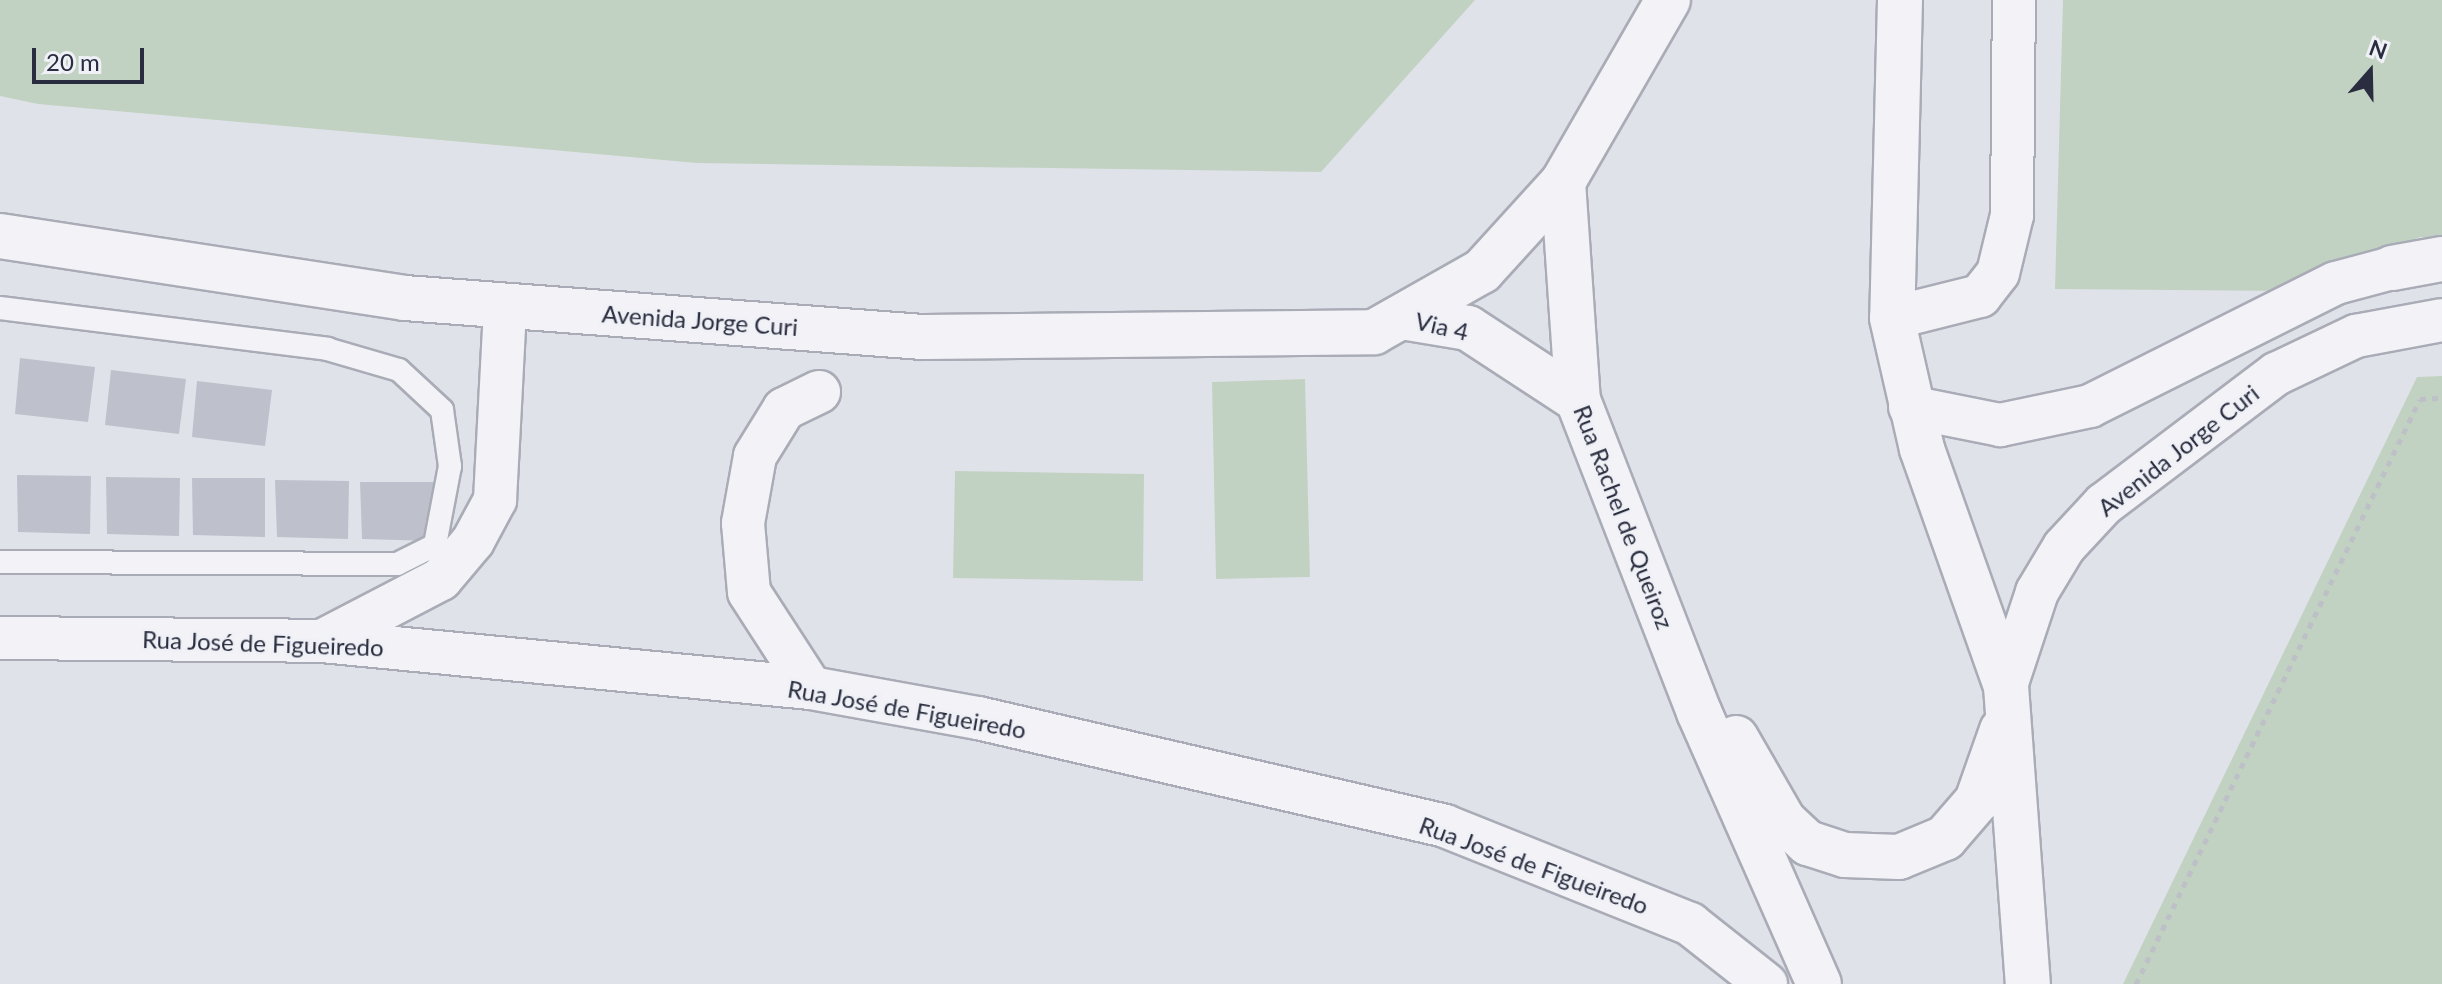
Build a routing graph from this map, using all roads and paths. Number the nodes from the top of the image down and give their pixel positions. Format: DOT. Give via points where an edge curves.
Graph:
graph roads {
  1 [pos="1872,0"];
  2 [pos="1900,0"];
  3 [pos="2014,0"];
  4 [pos="1667,4"];
  5 [pos="1899,88"];
  6 [pos="1563,182"];
  7 [pos="0,236"];
  8 [pos="2442,259"];
  9 [pos="2392,268"];
  10 [pos="505,306"];
  11 [pos="0,308"];
  12 [pos="1402,317"];
  13 [pos="1892,318"];
  14 [pos="2442,320"];
  15 [pos="819,392"];
  16 [pos="2442,398"];
  17 [pos="1578,400"];
  18 [pos="1910,407"];
  19 [pos="0,562"];
  20 [pos="0,638"];
  21 [pos="322,641"];
  22 [pos="811,688"];
  23 [pos="2007,699"];
  24 [pos="1699,712"];
  25 [pos="1766,984"];
  26 [pos="1819,984"];
  27 [pos="2028,984"];
  28 [pos="2136,984"];
  1 -- 5 [label="street" via="1877,62"];
  2 -- 5 [label="street"];
  3 -- 13 [label="street" via="2012,215 1998,273 1980,296"];
  4 -- 6 [label="street"];
  5 -- 13 [label="street"];
  6 -- 12 [label="street, Via 4" via="1482,271"];
  6 -- 17 [label="street, Rua Rachel de Queiroz"];
  7 -- 10 [label="street, Avenida Jorge Curi" via="405,298"];
  8 -- 9 [label="street"];
  9 -- 18 [label="street" via="2336,283 2090,406 2000,425"];
  10 -- 12 [label="street, Avenida Jorge Curi" via="923,337 1374,332"];
  10 -- 21 [label="street" via="495,500 473,541 441,579"];
  11 -- 19 [label="lane" via="327,349 399,370 442,410 450,466 435,545 397,564"];
  12 -- 17 [label="street, Via 4" via="1468,328"];
  13 -- 18 [label="street"];
  14 -- 23 [label="street, Avenida Jorge Curi" via="2356,336 2289,367 2104,504 2064,547 2037,592"];
  15 -- 22 [label="street" via="784,409 755,456 743,523 749,592"];
  16 -- 28 [label="path" via="2420,399"];
  17 -- 24 [label="street, Rua Rachel de Queiroz"];
  18 -- 23 [label="street"];
  20 -- 21 [label="street, Rua José de Figueiredo"];
  21 -- 22 [label="street, Rua José de Figueiredo"];
  22 -- 25 [label="street, Rua José de Figueiredo" via="978,718 1445,826 1690,924"];
  23 -- 24 [label="street" via="1977,801 1945,838 1899,857 1845,855 1808,843 1784,821 1733,733"];
  23 -- 27 [label="street"];
  24 -- 26 [label="street, Rua Rachel de Queiroz"];
}
